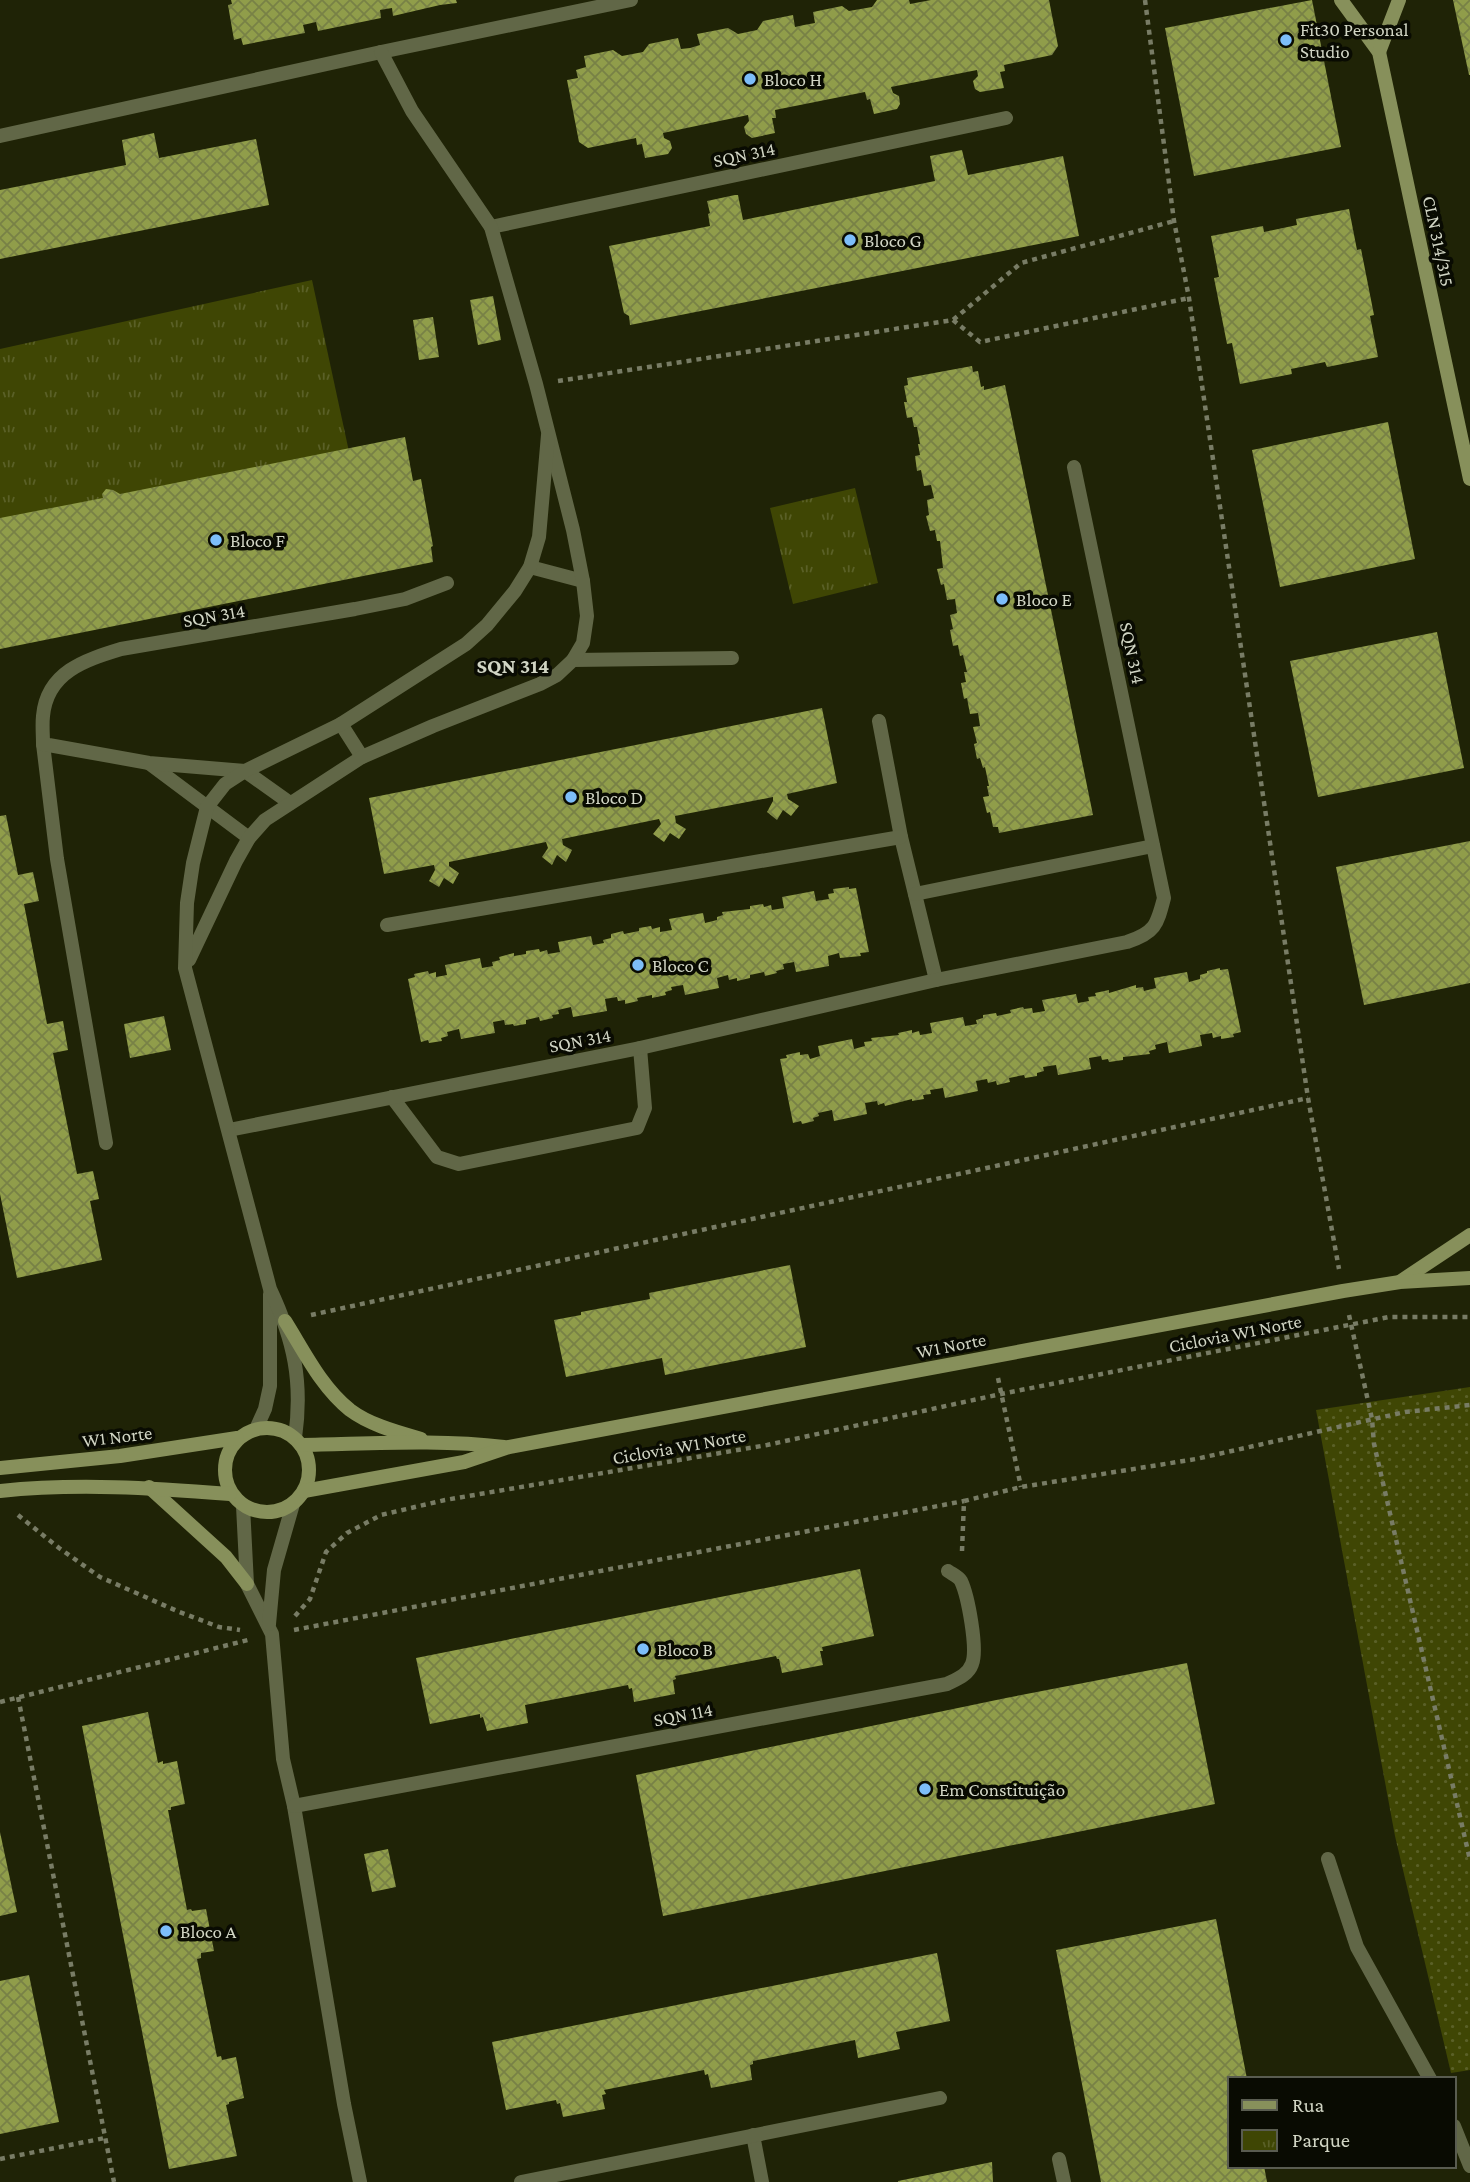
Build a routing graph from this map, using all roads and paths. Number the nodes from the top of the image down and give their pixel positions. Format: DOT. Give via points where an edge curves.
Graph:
graph roads {
  1 [pos="631,0"];
  2 [pos="1145,0"];
  3 [pos="1341,0"];
  4 [pos="1399,0"];
  5 [pos="381,52"];
  6 [pos="1379,52"];
  7 [pos="1006,118"];
  8 [pos="0,136"];
  9 [pos="1174,221"];
  10 [pos="491,227"];
  11 [pos="1189,298"];
  12 [pos="953,320"];
  13 [pos="536,384"];
  14 [pos="548,435"];
  15 [pos="1074,467"];
  16 [pos="1470,479"];
  17 [pos="530,567"];
  18 [pos="583,581"];
  19 [pos="447,583"];
  20 [pos="732,658"];
  21 [pos="573,660"];
  22 [pos="879,721"];
  23 [pos="341,723"];
  24 [pos="43,744"];
  25 [pos="362,757"];
  26 [pos="149,763"];
  27 [pos="245,771"];
  28 [pos="290,803"];
  29 [pos="207,807"];
  30 [pos="901,837"];
  31 [pos="249,838"];
  32 [pos="1153,846"];
  33 [pos="915,894"];
  34 [pos="387,925"];
  35 [pos="185,968"];
  36 [pos="936,980"];
  37 [pos="640,1048"];
  38 [pos="392,1097"];
  39 [pos="1308,1098"];
  40 [pos="229,1129"];
  41 [pos="106,1143"];
  42 [pos="1470,1236"];
  43 [pos="1470,1278"];
  44 [pos="1400,1282"];
  45 [pos="270,1289"];
  46 [pos="1343,1291"];
  47 [pos="1470,1317"];
  48 [pos="285,1321"];
  49 [pos="1352,1324"];
  50 [pos="993,1357"];
  51 [pos="1001,1394"];
  52 [pos="1470,1405"];
  53 [pos="1372,1419"];
  54 [pos="256,1429"];
  55 [pos="237,1438"];
  56 [pos="298,1441"];
  57 [pos="432,1442"];
  58 [pos="509,1447"];
  59 [pos="0,1468"];
  60 [pos="149,1487"];
  61 [pos="1021,1487"];
  62 [pos="1,1491"];
  63 [pos="304,1492"];
  64 [pos="230,1494"];
  65 [pos="964,1501"];
  66 [pos="293,1504"];
  67 [pos="243,1506"];
  68 [pos="954,1575"];
  69 [pos="247,1584"];
  70 [pos="270,1629"];
  71 [pos="18,1697"];
  72 [pos="0,1702"];
  73 [pos="294,1806"];
  74 [pos="1328,1860"];
  75 [pos="1470,1860"];
  76 [pos="1429,2077"];
  77 [pos="940,2098"];
  78 [pos="1456,2131"];
  79 [pos="753,2135"];
  80 [pos="105,2138"];
  81 [pos="0,2159"];
  82 [pos="1059,2159"];
  83 [pos="1470,2166"];
  84 [pos="114,2182"];
  85 [pos="360,2182"];
  86 [pos="521,2182"];
  87 [pos="762,2182"];
  88 [pos="1064,2182"];
  1 -- 5 [label="street"];
  2 -- 9 [label="path"];
  3 -- 6 [label="street"];
  4 -- 6 [label="street"];
  5 -- 8 [label="street"];
  5 -- 10 [label="street" via="412,111"];
  6 -- 16 [label="street, CLN 314/315"];
  7 -- 10 [label="street, SQN 314"];
  9 -- 11 [label="path"];
  9 -- 12 [label="path" via="1021,263"];
  10 -- 13 [label="street"];
  11 -- 12 [label="path" via="980,342"];
  11 -- 39 [label="path"];
  12 -- 13 [label="path"];
  13 -- 14 [label="street"];
  14 -- 17 [label="street" via="539,537"];
  14 -- 18 [label="street"];
  15 -- 32 [label="street, SQN 314"];
  17 -- 18 [label="street"];
  17 -- 23 [label="street" via="487,625 466,643"];
  18 -- 21 [label="street" via="587,616 583,643"];
  19 -- 24 [label="street, SQN 314" via="405,599 121,649 88,659 66,671 51,691 43,714"];
  20 -- 21 [label="street"];
  21 -- 25 [label="street" via="540,684"];
  22 -- 30 [label="street"];
  23 -- 25 [label="street"];
  23 -- 27 [label="street"];
  24 -- 26 [label="street"];
  24 -- 41 [label="street, SQN 314" via="57,859"];
  25 -- 28 [label="street"];
  26 -- 27 [label="street"];
  26 -- 29 [label="street"];
  27 -- 28 [label="street"];
  27 -- 29 [label="street" via="225,784"];
  28 -- 31 [label="street"];
  29 -- 31 [label="street"];
  29 -- 35 [label="street" via="187,903"];
  30 -- 33 [label="street"];
  30 -- 34 [label="street"];
  31 -- 35 [label="street"];
  32 -- 33 [label="street"];
  32 -- 36 [label="street, SQN 314" via="1164,898 1151,932 1127,942"];
  33 -- 36 [label="street"];
  35 -- 40 [label="street"];
  36 -- 37 [label="street, SQN 314"];
  37 -- 38 [label="street, SQN 314"];
  37 -- 38 [label="street" via="645,1108 637,1128 459,1164 437,1157"];
  38 -- 40 [label="street, SQN 314"];
  39 -- 46 [label="path"];
  39 -- 48 [label="path"];
  40 -- 45 [label="street"];
  42 -- 44 [label="street, W1 Norte"];
  43 -- 44 [label="street, W1 Norte"];
  44 -- 46 [label="street, W1 Norte"];
  45 -- 48 [label="street"];
  45 -- 54 [label="street" via="270,1386"];
  46 -- 49 [label="path"];
  46 -- 50 [label="street, W1 Norte"];
  47 -- 49 [label="path, Ciclovia W1 Norte" via="1389,1317"];
  48 -- 56 [label="street" via="299,1387"];
  48 -- 57 [label="street" via="327,1387 350,1409 375,1424"];
  49 -- 51 [label="path, Ciclovia W1 Norte"];
  49 -- 53 [label="path"];
  50 -- 51 [label="path"];
  50 -- 58 [label="street, W1 Norte"];
  51 -- 61 [label="path"];
  51 -- 70 [label="path, Ciclovia W1 Norte" via="767,1445 381,1515 347,1533 326,1552 310,1599 295,1616"];
  52 -- 53 [label="path"];
  53 -- 61 [label="path" via="1196,1459"];
  53 -- 75 [label="path"];
  54 -- 55 [label="street"];
  54 -- 56 [label="street" via="277,1428"];
  55 -- 59 [label="street, W1 Norte"];
  55 -- 64 [label="street" via="226,1456 224,1477"];
  56 -- 57 [label="street, W1 Norte"];
  56 -- 63 [label="street" via="308,1460"];
  57 -- 58 [label="street, W1 Norte"];
  58 -- 63 [label="street, W1 Norte" via="464,1462"];
  60 -- 62 [label="street"];
  60 -- 64 [label="street"];
  60 -- 69 [label="street" via="226,1557"];
  61 -- 65 [label="path"];
  62 -- 70 [label="path" via="20,1517 100,1577 219,1627"];
  63 -- 66 [label="street"];
  64 -- 67 [label="street"];
  65 -- 68 [label="path"];
  65 -- 70 [label="path" via="412,1609"];
  66 -- 67 [label="street" via="277,1512"];
  66 -- 70 [label="street" via="274,1570"];
  67 -- 69 [label="street"];
  68 -- 73 [label="street, SQN 114" via="974,1632 975,1649 964,1676 947,1684"];
  69 -- 70 [label="street"];
  70 -- 71 [label="path"];
  70 -- 73 [label="street" via="283,1759"];
  71 -- 72 [label="path"];
  71 -- 80 [label="path"];
  73 -- 85 [label="street"];
  74 -- 76 [label="street" via="1357,1947"];
  77 -- 79 [label="street"];
  78 -- 83 [label="street"];
  79 -- 86 [label="street"];
  79 -- 87 [label="street"];
  80 -- 81 [label="path"];
  80 -- 84 [label="path"];
  82 -- 88 [label="street"];
}
